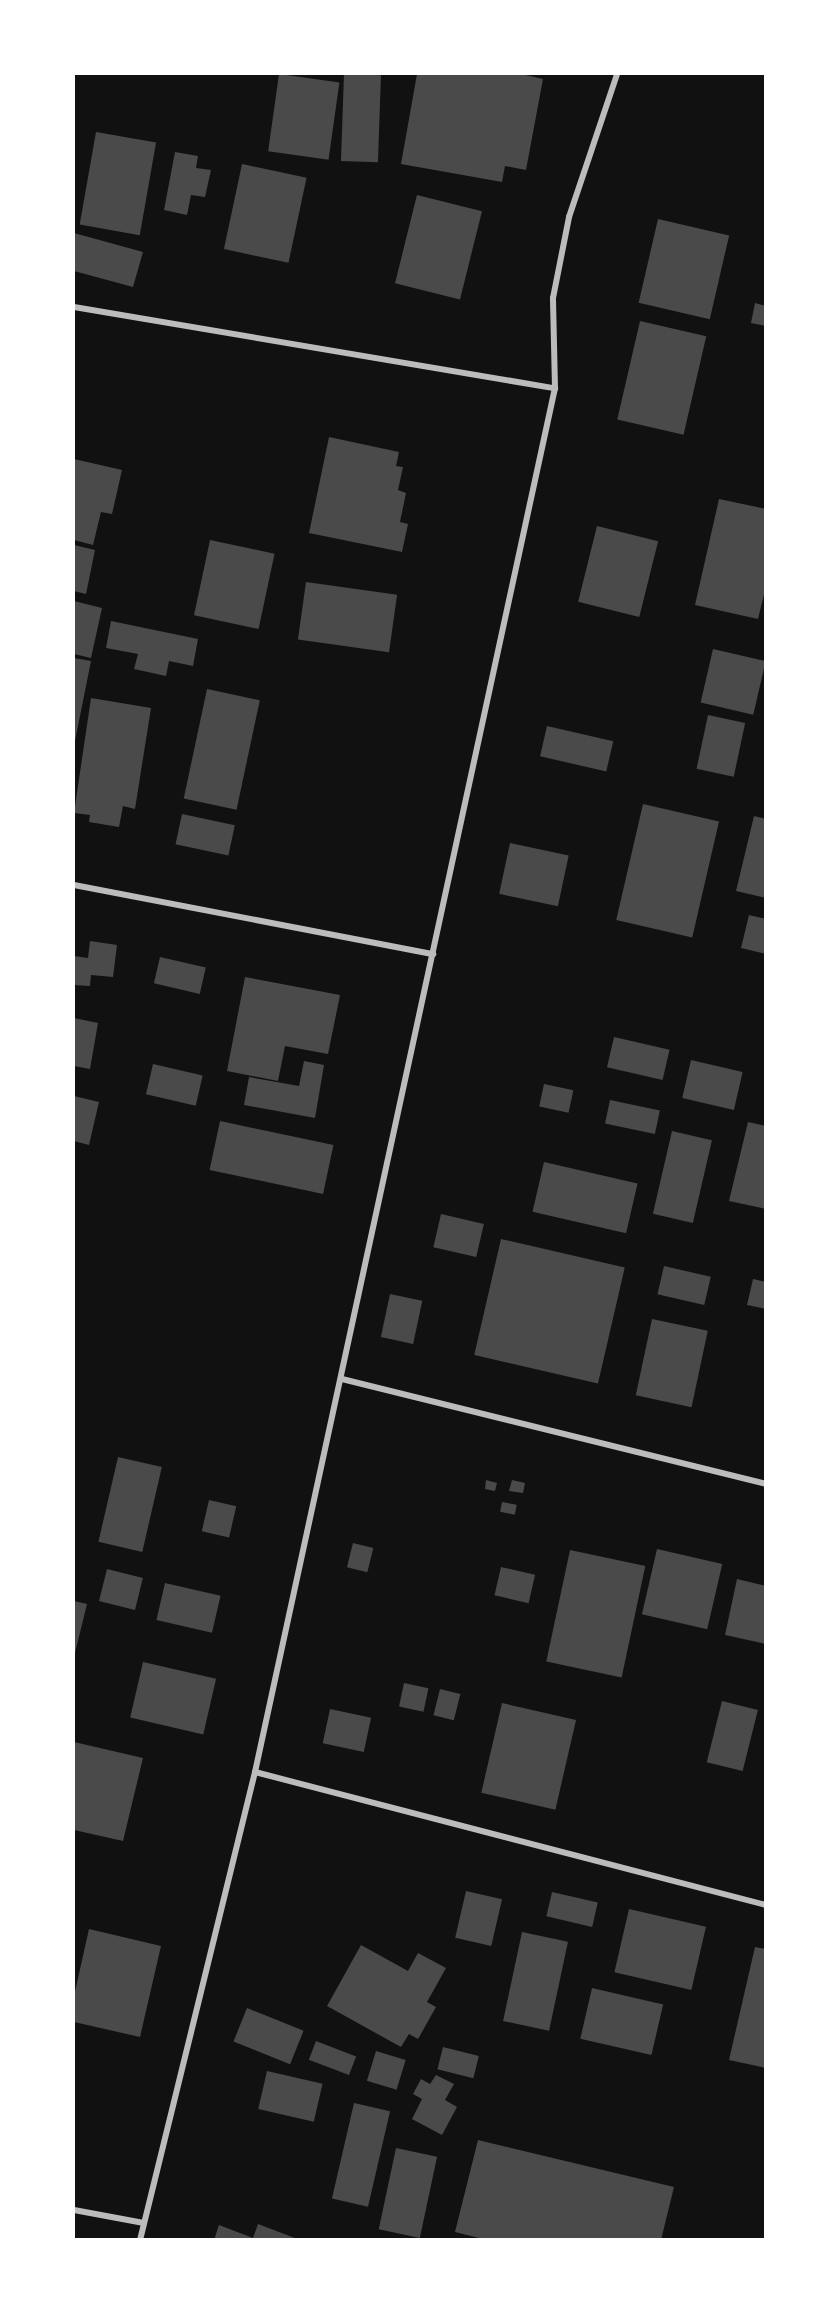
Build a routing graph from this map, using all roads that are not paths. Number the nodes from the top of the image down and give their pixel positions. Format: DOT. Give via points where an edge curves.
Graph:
graph roads {
  1 [pos="617,74"];
  2 [pos="74,307"];
  3 [pos="555,388"];
  4 [pos="74,885"];
  5 [pos="433,954"];
  6 [pos="342,1379"];
  7 [pos="765,1484"];
  8 [pos="255,1772"];
  9 [pos="765,1905"];
  10 [pos="74,2210"];
  11 [pos="144,2223"];
  12 [pos="140,2240"];
  1 -- 3 [label="street" via="569,217 557,275 553,298"];
  2 -- 3 [label="street"];
  3 -- 5 [label="street"];
  4 -- 5 [label="street"];
  5 -- 6 [label="street"];
  6 -- 7 [label="street"];
  6 -- 8 [label="street"];
  8 -- 9 [label="street"];
  8 -- 11 [label="street"];
  10 -- 11 [label="street"];
  11 -- 12 [label="street"];
}
